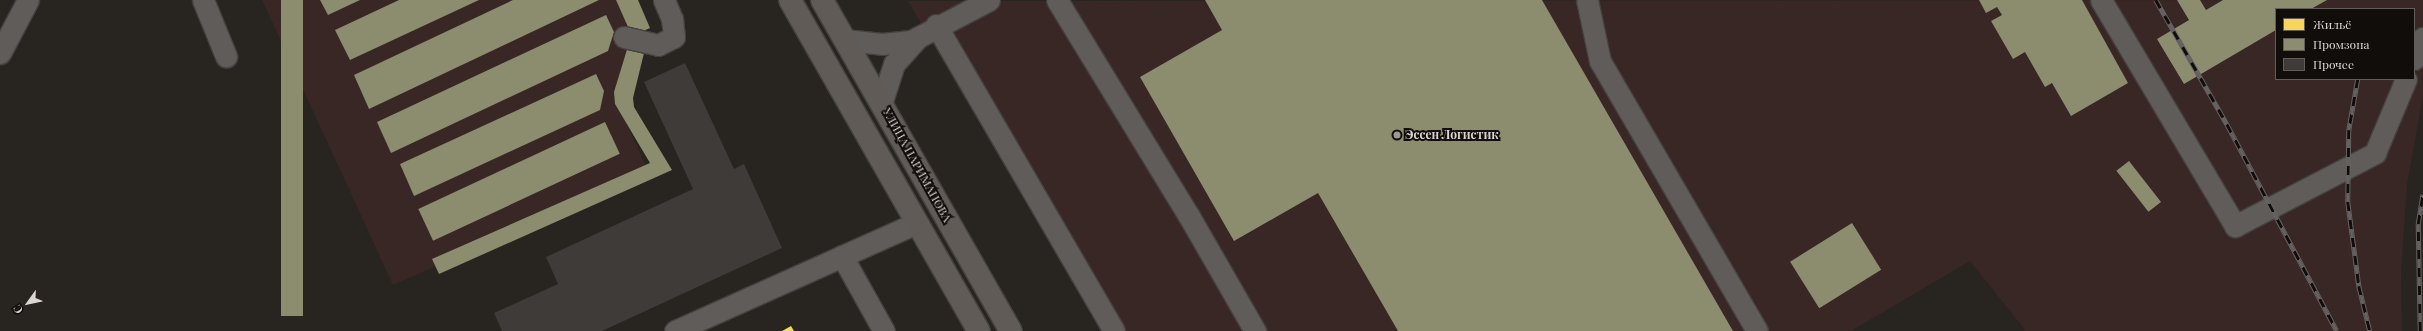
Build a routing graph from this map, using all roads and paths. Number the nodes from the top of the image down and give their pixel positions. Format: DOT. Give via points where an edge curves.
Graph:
graph roads {
  1 [pos="28,0"];
  2 [pos="203,0"];
  3 [pos="664,0"];
  4 [pos="790,0"];
  5 [pos="822,0"];
  6 [pos="977,0"];
  7 [pos="989,0"];
  8 [pos="1057,0"];
  9 [pos="1587,0"];
  10 [pos="2101,0"];
  11 [pos="936,25"];
  12 [pos="624,36"];
  13 [pos="2423,38"];
  14 [pos="845,40"];
  15 [pos="911,41"];
  16 [pos="0,53"];
  17 [pos="226,56"];
  18 [pos="2415,57"];
  19 [pos="2406,80"];
  20 [pos="882,101"];
  21 [pos="916,223"];
  22 [pos="842,256"];
  23 [pos="675,331"];
  24 [pos="884,331"];
  25 [pos="979,331"];
  26 [pos="1011,331"];
  27 [pos="1114,331"];
  28 [pos="1255,331"];
  29 [pos="1757,331"];
  1 -- 16 [label="lane"];
  2 -- 17 [label="lane"];
  3 -- 12 [label="lane" via="672,19 674,37 658,45"];
  4 -- 21 [label="main road"];
  5 -- 14 [label="main road, УЛИЦА НАРИМАНОВА"];
  6 -- 11 [label="lane"];
  7 -- 15 [label="lane"];
  8 -- 28 [label="lane" via="1189,216"];
  9 -- 29 [label="lane" via="1600,61"];
  10 -- 19 [label="lane" via="2235,226 2374,154"];
  11 -- 15 [label="lane"];
  11 -- 27 [label="lane"];
  13 -- 18 [label="lane"];
  14 -- 15 [label="lane" via="882,44"];
  14 -- 20 [label="main road, УЛИЦА НАРИМАНОВА"];
  15 -- 20 [label="lane" via="894,64"];
  20 -- 26 [label="main road, УЛИЦА НАРИМАНОВА"];
  21 -- 22 [label="lane"];
  21 -- 25 [label="main road"];
  22 -- 23 [label="lane"];
  22 -- 24 [label="lane"];
}
